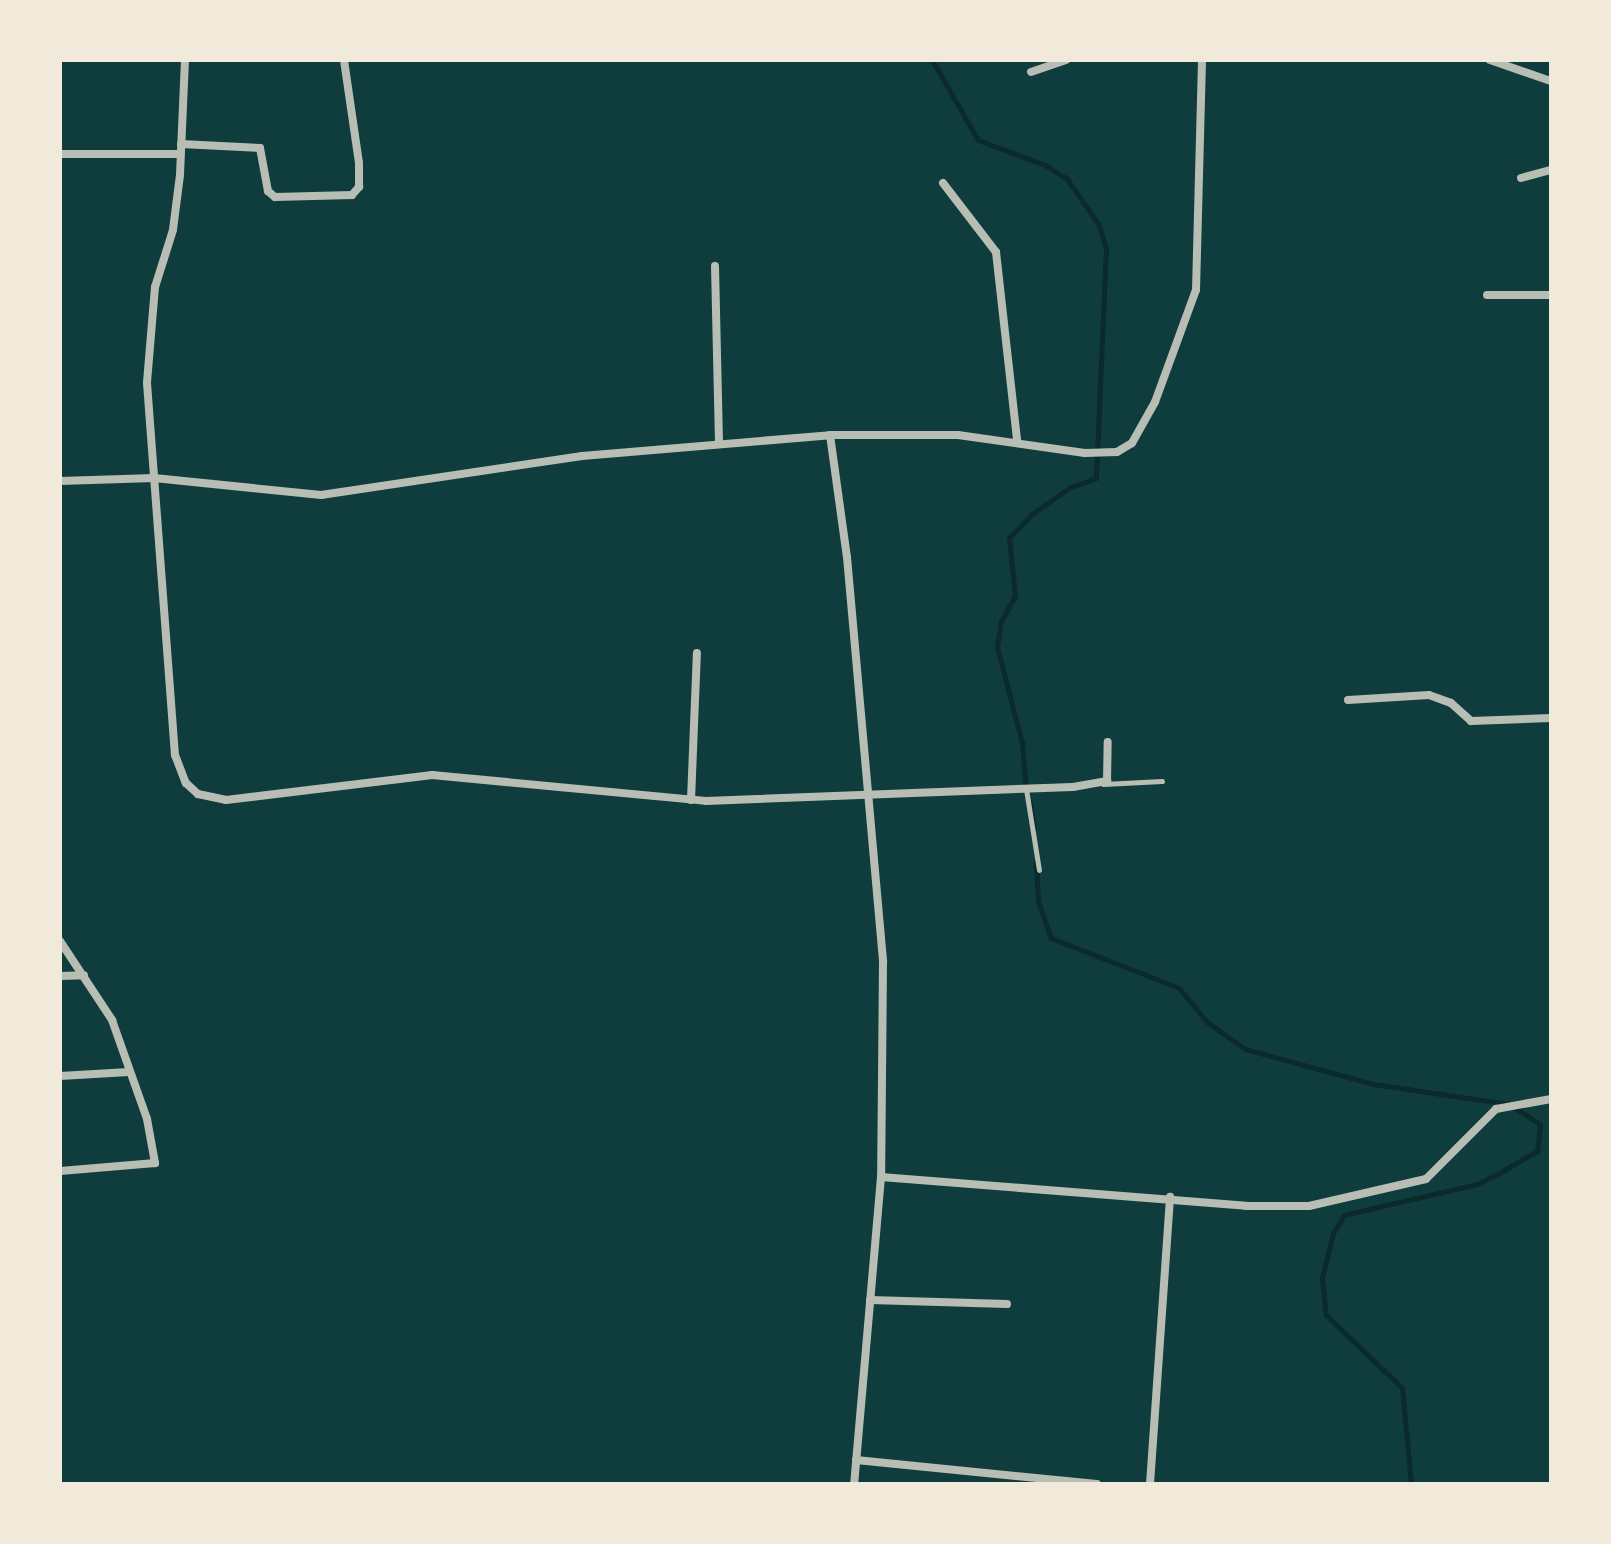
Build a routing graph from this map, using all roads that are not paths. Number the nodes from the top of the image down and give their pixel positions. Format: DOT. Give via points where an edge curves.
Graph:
graph roads {
  1 [pos="185,60"];
  2 [pos="344,60"];
  3 [pos="1066,60"];
  4 [pos="1202,60"];
  5 [pos="1490,60"];
  6 [pos="1031,72"];
  7 [pos="1551,81"];
  8 [pos="180,149"];
  9 [pos="60,154"];
  10 [pos="1551,170"];
  11 [pos="1521,178"];
  12 [pos="943,183"];
  13 [pos="715,266"];
  14 [pos="1487,295"];
  15 [pos="1551,295"];
  16 [pos="830,435"];
  17 [pos="1017,440"];
  18 [pos="719,442"];
  19 [pos="154,478"];
  20 [pos="60,481"];
  21 [pos="697,653"];
  22 [pos="1348,700"];
  23 [pos="1551,718"];
  24 [pos="1108,742"];
  25 [pos="1162,781"];
  26 [pos="1102,784"];
  27 [pos="1026,789"];
  28 [pos="871,798"];
  29 [pos="691,800"];
  30 [pos="1039,870"];
  31 [pos="60,941"];
  32 [pos="84,975"];
  33 [pos="60,976"];
  34 [pos="129,1072"];
  35 [pos="60,1076"];
  36 [pos="1551,1099"];
  37 [pos="60,1171"];
  38 [pos="881,1177"];
  39 [pos="1170,1197"];
  40 [pos="870,1300"];
  41 [pos="1007,1304"];
  42 [pos="856,1460"];
  43 [pos="854,1484"];
  44 [pos="1097,1484"];
  45 [pos="1150,1484"];
  1 -- 8 [label="street"];
  2 -- 8 [label="street" via="359,163 359,187 352,195 275,197 268,191 260,148"];
  3 -- 6 [label="street"];
  4 -- 17 [label="street" via="1196,290 1155,402 1132,443 1108,454"];
  5 -- 7 [label="street"];
  8 -- 9 [label="street"];
  8 -- 19 [label="street" via="173,230 155,287 149,347"];
  10 -- 11 [label="street"];
  12 -- 17 [label="street" via="996,252"];
  13 -- 18 [label="street"];
  14 -- 15 [label="street"];
  16 -- 17 [label="street"];
  16 -- 18 [label="street"];
  16 -- 28 [label="street"];
  18 -- 19 [label="street" via="582,456 321,495"];
  19 -- 20 [label="street"];
  19 -- 29 [label="street" via="175,755 186,783 198,794 226,800 403,776 458,775"];
  21 -- 29 [label="street"];
  22 -- 23 [label="street" via="1429,695 1451,703 1462,719 1480,723"];
  24 -- 26 [label="street" via="1109,775"];
  25 -- 26 [label="lane"];
  26 -- 27 [label="street"];
  27 -- 28 [label="street"];
  27 -- 30 [label="lane"];
  28 -- 29 [label="street"];
  28 -- 38 [label="street" via="883,962"];
  31 -- 32 [label="street"];
  32 -- 33 [label="street"];
  32 -- 34 [label="street" via="112,1020"];
  34 -- 35 [label="street"];
  34 -- 37 [label="street" via="147,1119 155,1163"];
  36 -- 39 [label="street" via="1509,1104 1481,1121 1426,1179 1340,1202 1279,1208"];
  38 -- 39 [label="street"];
  38 -- 40 [label="street"];
  39 -- 45 [label="street"];
  40 -- 41 [label="street"];
  40 -- 42 [label="street"];
  42 -- 43 [label="street"];
  42 -- 44 [label="street"];
}
